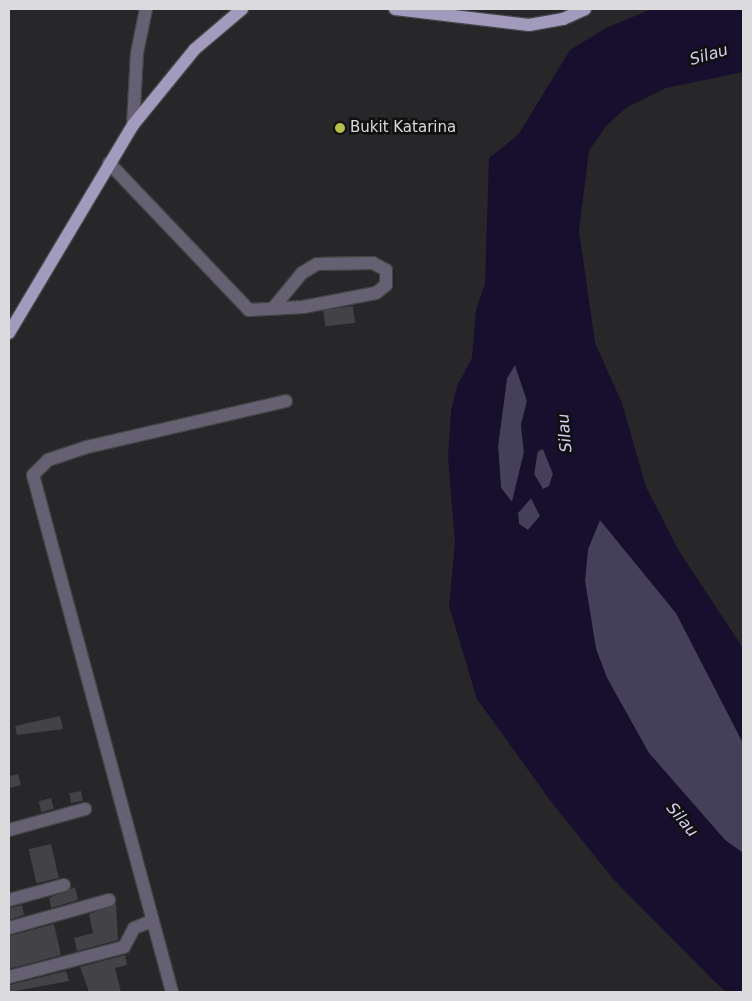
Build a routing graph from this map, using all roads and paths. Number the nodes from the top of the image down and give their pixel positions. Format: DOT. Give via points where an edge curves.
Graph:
graph roads {
  1 [pos="146,9"];
  2 [pos="242,9"];
  3 [pos="395,9"];
  4 [pos="585,9"];
  5 [pos="133,125"];
  6 [pos="109,163"];
  7 [pos="274,307"];
  8 [pos="9,333"];
  9 [pos="286,401"];
  10 [pos="85,809"];
  11 [pos="9,830"];
  12 [pos="64,885"];
  13 [pos="9,900"];
  14 [pos="109,900"];
  15 [pos="152,921"];
  16 [pos="9,928"];
  17 [pos="9,977"];
  18 [pos="172,992"];
  1 -- 5 [label="street" via="137,53"];
  2 -- 5 [label="main road" via="195,49"];
  3 -- 4 [label="main road" via="529,25 563,19"];
  5 -- 6 [label="main road"];
  6 -- 7 [label="street" via="245,308 255,311"];
  6 -- 8 [label="main road"];
  7 -- 7 [label="street" via="302,273 317,264 373,263 386,270 386,286 376,293 303,307"];
  9 -- 15 [label="street" via="88,447 48,460 33,475"];
  10 -- 11 [label="street"];
  12 -- 13 [label="street"];
  14 -- 16 [label="street"];
  15 -- 17 [label="street" via="134,928 124,947"];
  15 -- 18 [label="street"];
}
